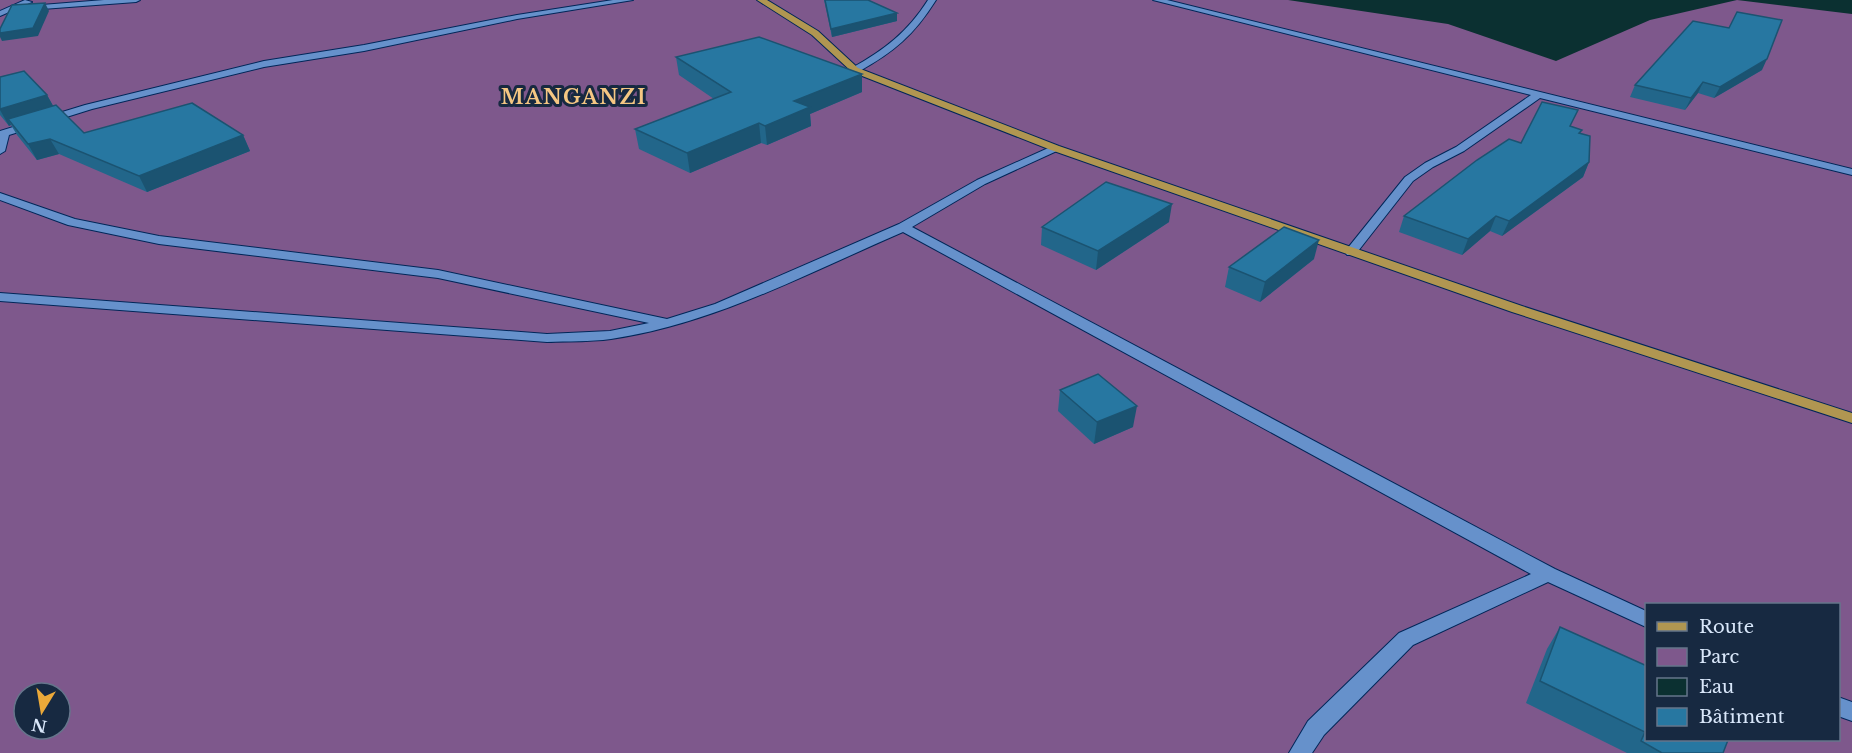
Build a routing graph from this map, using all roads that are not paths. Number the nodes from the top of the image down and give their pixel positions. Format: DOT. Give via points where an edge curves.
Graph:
graph roads {
  1 [pos="34,0"];
  2 [pos="136,0"];
  3 [pos="630,0"];
  4 [pos="760,0"];
  5 [pos="932,0"];
  6 [pos="1157,0"];
  7 [pos="11,9"];
  8 [pos="0,14"];
  9 [pos="855,70"];
  10 [pos="1540,93"];
  11 [pos="2,134"];
  12 [pos="1055,148"];
  13 [pos="0,151"];
  14 [pos="1852,172"];
  15 [pos="0,196"];
  16 [pos="903,227"];
  17 [pos="1351,252"];
  18 [pos="0,297"];
  19 [pos="669,323"];
  20 [pos="1852,418"];
  21 [pos="1548,574"];
  22 [pos="1645,618"];
  23 [pos="1300,753"];
  1 -- 7 [label="street"];
  2 -- 7 [label="street"];
  3 -- 11 [label="street" via="264,64 89,107"];
  4 -- 9 [label="main road" via="815,33"];
  5 -- 9 [label="street" via="911,33 895,48"];
  6 -- 10 [label="street"];
  7 -- 8 [label="street"];
  9 -- 12 [label="main road"];
  10 -- 14 [label="street"];
  10 -- 17 [label="street" via="1409,179"];
  11 -- 13 [label="street"];
  12 -- 16 [label="street" via="981,182"];
  12 -- 17 [label="main road"];
  15 -- 19 [label="street" via="72,222 159,240 438,274"];
  16 -- 19 [label="street" via="720,307"];
  16 -- 21 [label="street"];
  17 -- 20 [label="main road"];
  18 -- 19 [label="street" via="547,338 610,335"];
  21 -- 22 [label="street"];
  21 -- 23 [label="street" via="1406,639 1316,728"];
}
